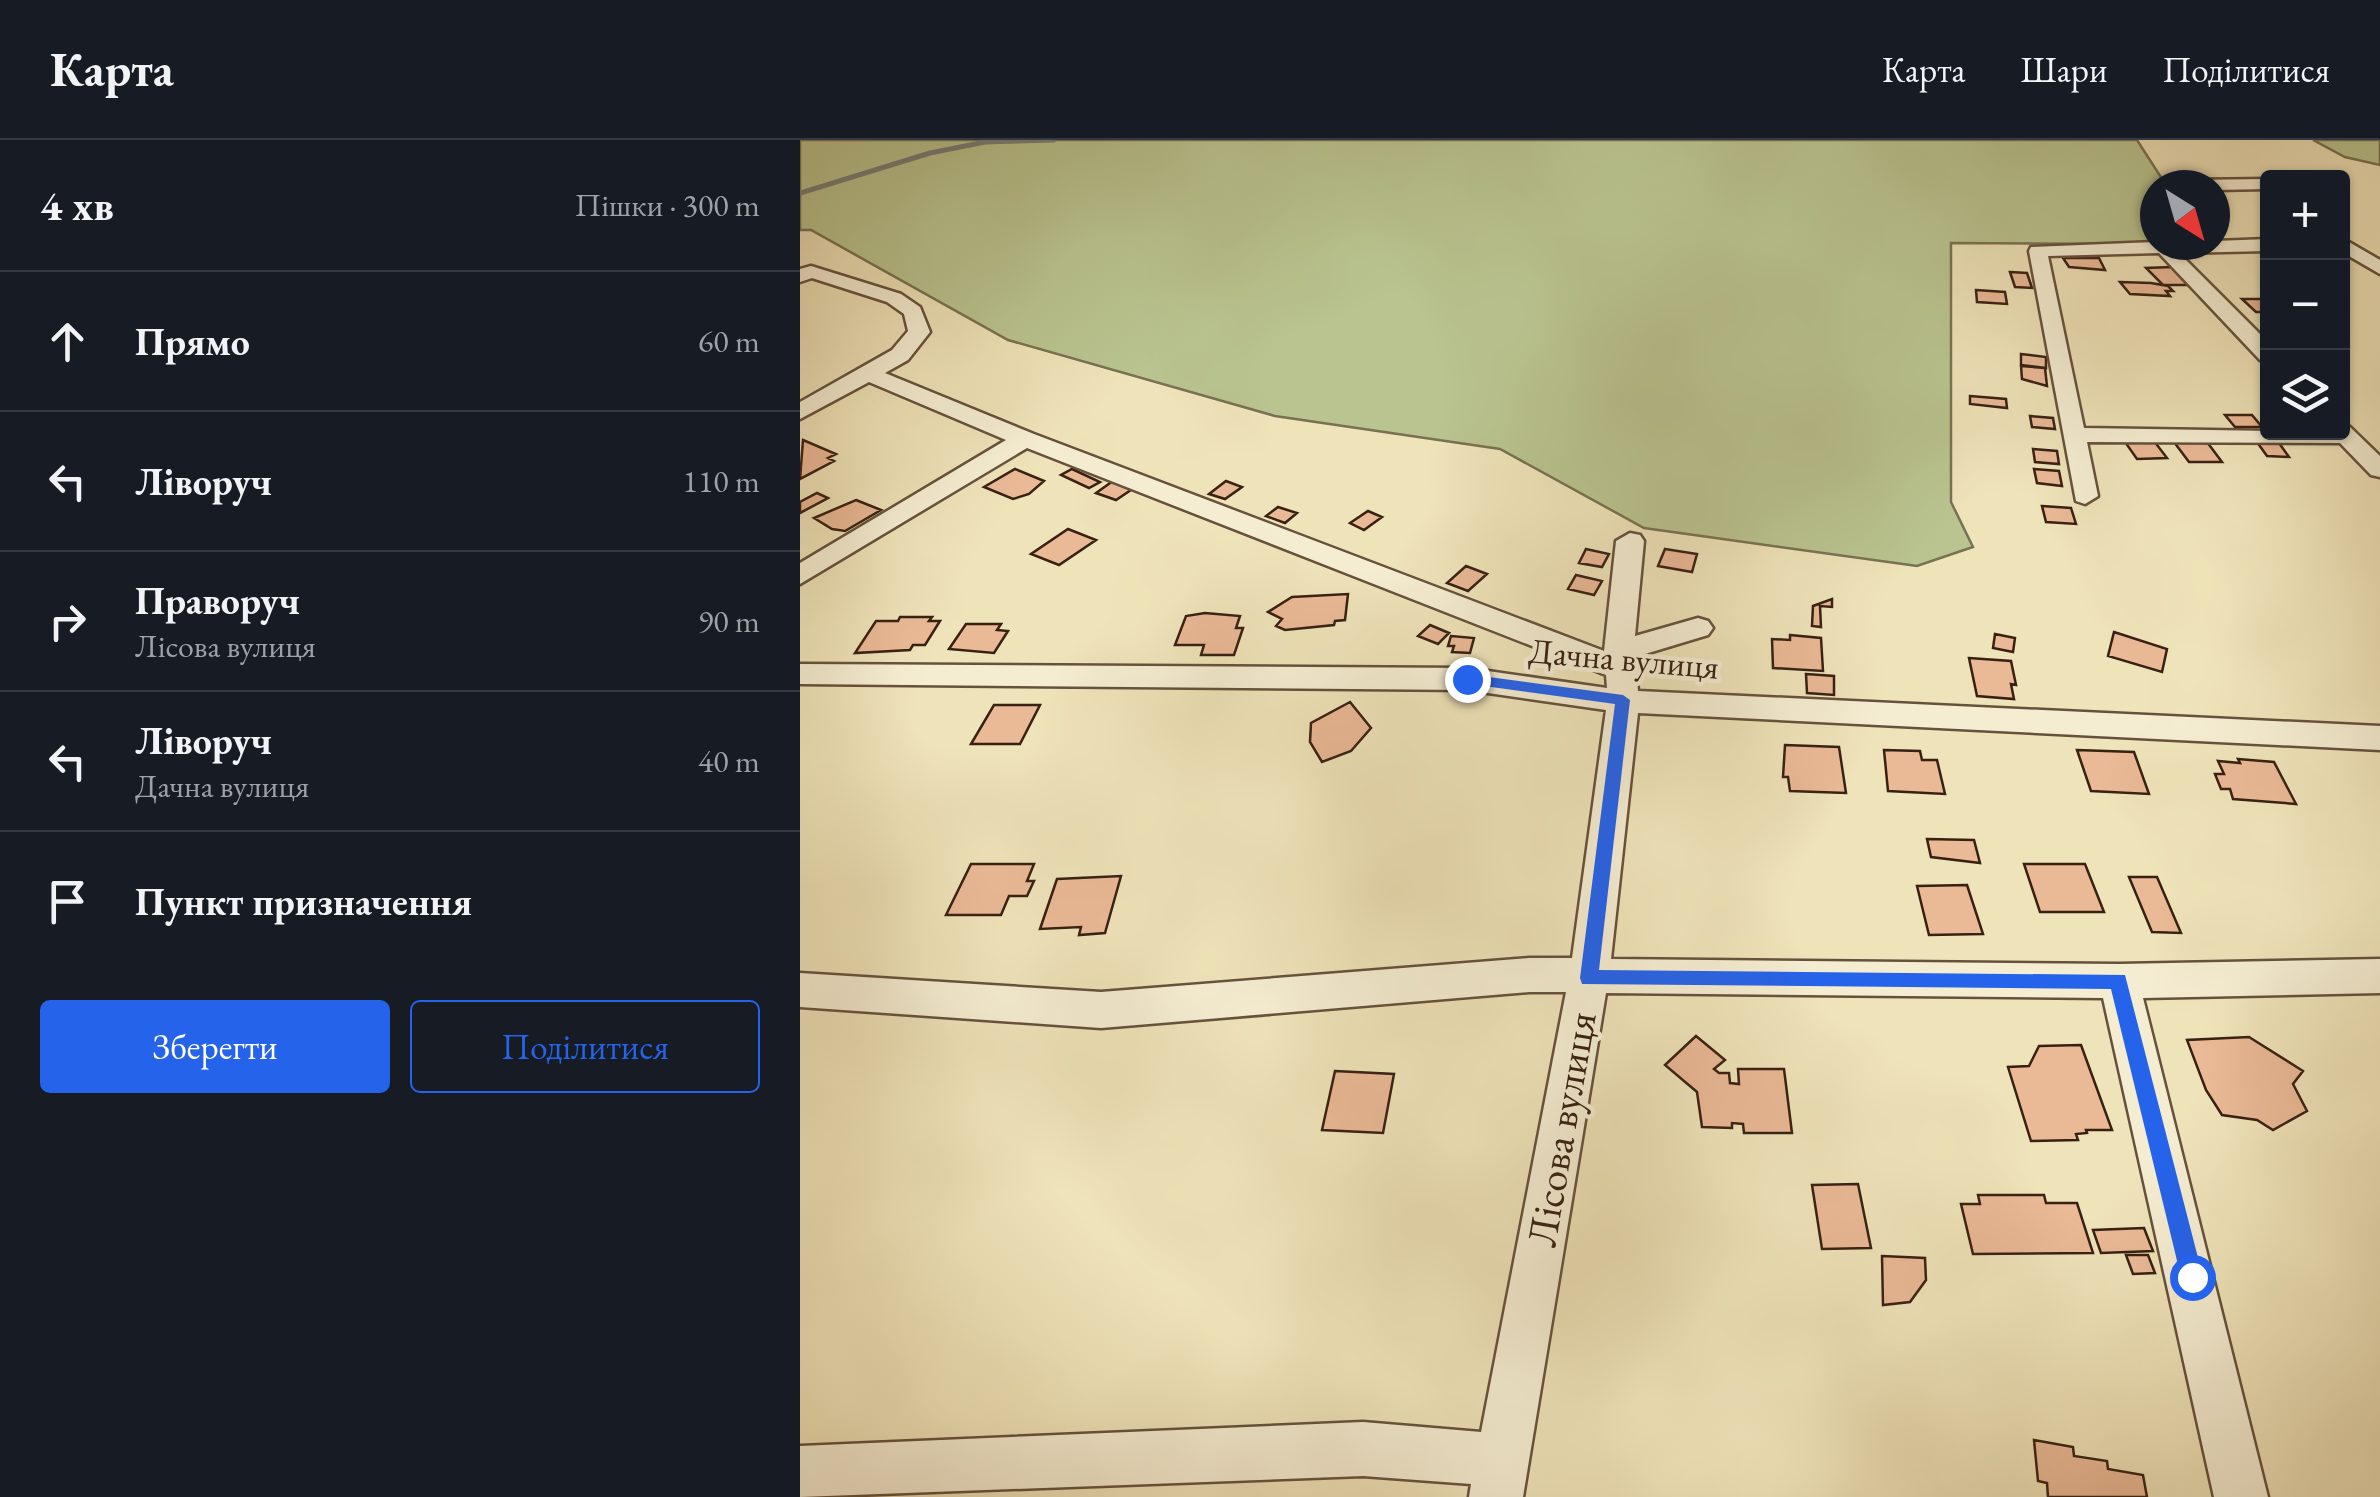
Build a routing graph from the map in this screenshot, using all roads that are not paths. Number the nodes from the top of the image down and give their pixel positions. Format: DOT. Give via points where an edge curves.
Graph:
graph roads {
  1 [pos="2230,184"];
  2 [pos="2260,184"];
  3 [pos="2260,245"];
  4 [pos="2230,246"];
  5 [pos="2140,249"];
  6 [pos="2350,249"];
  7 [pos="2176,260"];
  8 [pos="2380,268"];
  9 [pos="804,272"];
  10 [pos="2263,350"];
  11 [pos="869,374"];
  12 [pos="800,412"];
  13 [pos="2260,435"];
  14 [pos="2073,436"];
  15 [pos="1026,439"];
  16 [pos="2350,440"];
  17 [pos="998,455"];
  18 [pos="2380,470"];
  19 [pos="1042,472"];
  20 [pos="2085,496"];
  21 [pos="1134,497"];
  22 [pos="1630,541"];
  23 [pos="800,575"];
  24 [pos="1698,628"];
  25 [pos="800,674"];
  26 [pos="1613,679"];
  27 [pos="2380,738"];
  28 [pos="2380,976"];
  29 [pos="1589,978"];
  30 [pos="2119,981"];
  31 [pos="800,990"];
  32 [pos="800,1473"];
  33 [pos="1498,1479"];
  34 [pos="2241,1497"];
  1 -- 2 [label="street"];
  3 -- 4 [label="street"];
  5 -- 14 [label="street" via="2038,251"];
  6 -- 8 [label="street"];
  7 -- 10 [label="street"];
  9 -- 11 [label="street" via="894,298 914,311 919,332 900,355"];
  11 -- 12 [label="street"];
  11 -- 15 [label="street"];
  13 -- 14 [label="street"];
  14 -- 20 [label="street"];
  15 -- 17 [label="street"];
  15 -- 26 [label="street"];
  16 -- 18 [label="street"];
  17 -- 19 [label="street"];
  17 -- 23 [label="street"];
  21 -- 26 [label="street" via="1529,656"];
  22 -- 26 [label="street, Лісова вулиця"];
  24 -- 26 [label="street"];
  25 -- 26 [label="street, Дачна вулиця"];
  26 -- 27 [label="street, Дачна вулиця"];
  26 -- 29 [label="street, Лісова вулиця"];
  28 -- 30 [label="street"];
  29 -- 30 [label="street"];
  29 -- 31 [label="street" via="1530,974 1101,1010"];
  29 -- 33 [label="street, Лісова вулиця"];
  30 -- 34 [label="street"];
  32 -- 33 [label="street" via="1363,1449"];
}
